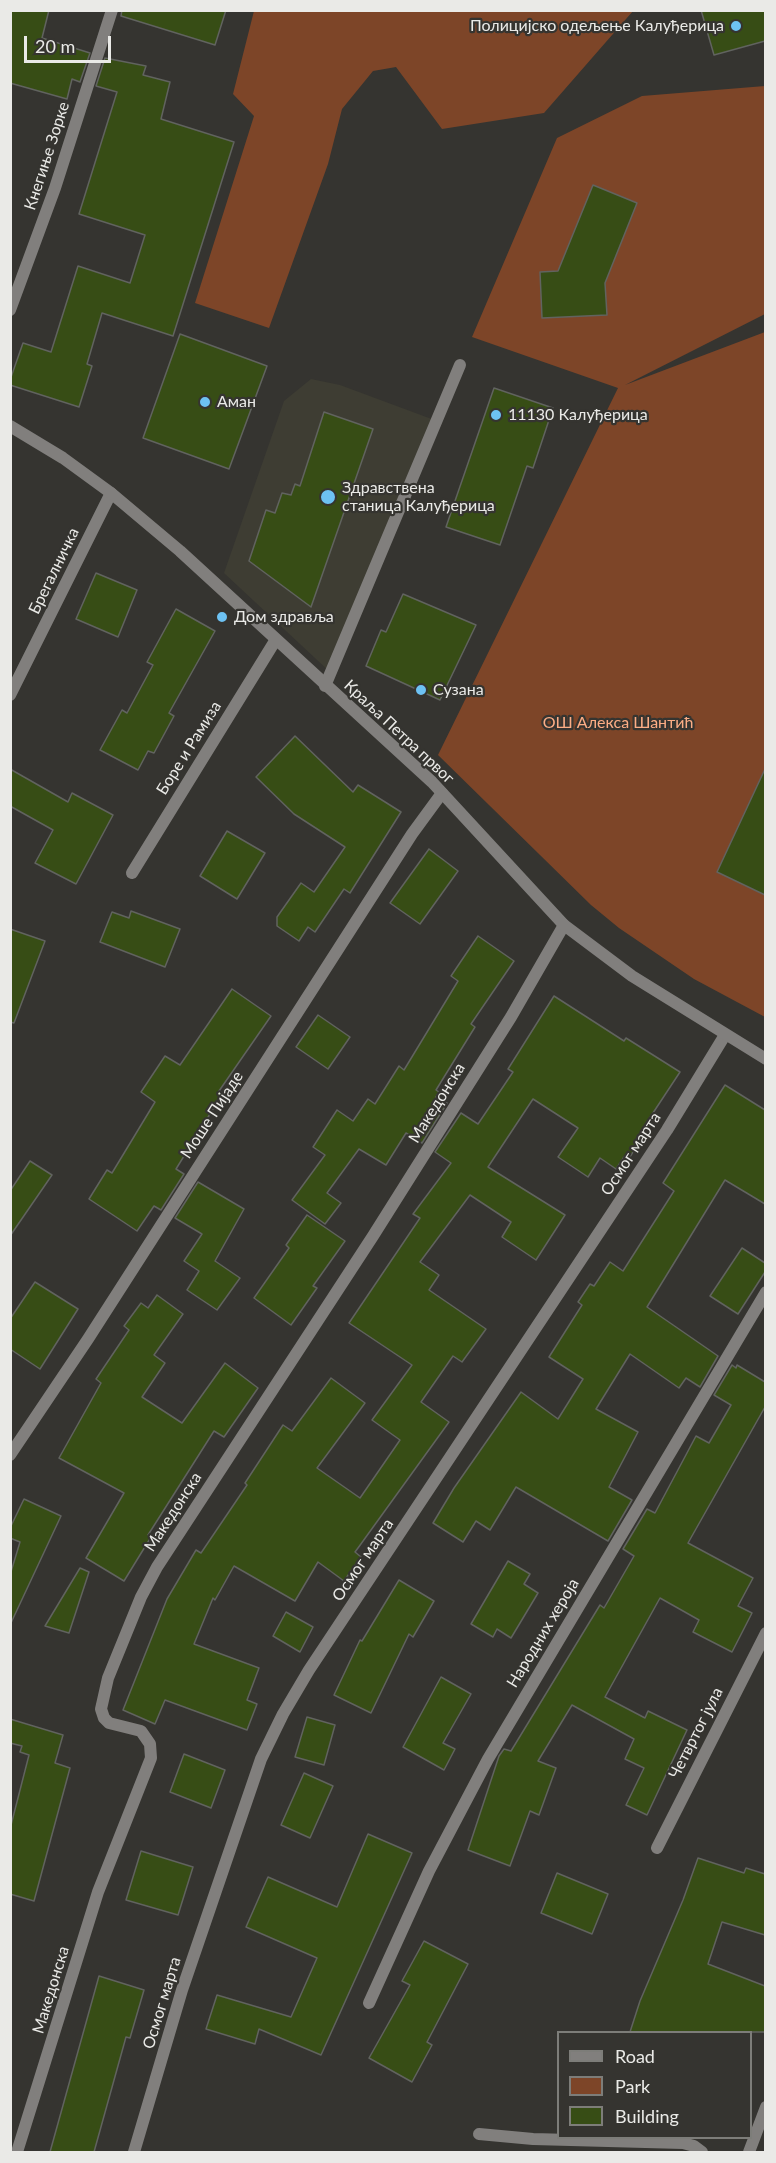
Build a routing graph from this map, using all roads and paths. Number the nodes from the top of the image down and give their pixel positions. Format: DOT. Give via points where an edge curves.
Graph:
graph roads {
  1 [pos="112,10"];
  2 [pos="10,310"];
  3 [pos="460,365"];
  4 [pos="10,426"];
  5 [pos="111,493"];
  6 [pos="275,640"];
  7 [pos="325,686"];
  8 [pos="10,696"];
  9 [pos="442,793"];
  10 [pos="132,873"];
  11 [pos="564,925"];
  12 [pos="725,1035"];
  13 [pos="765,1059"];
  14 [pos="765,1292"];
  15 [pos="10,1455"];
  16 [pos="765,1633"];
  17 [pos="657,1848"];
  18 [pos="369,2003"];
  19 [pos="765,2107"];
  20 [pos="479,2134"];
  21 [pos="17,2152"];
  22 [pos="134,2152"];
  23 [pos="702,2152"];
  24 [pos="749,2152"];
  1 -- 2 [label="street, Кнегиње Зорке" via="55,188"];
  3 -- 7 [label="street"];
  4 -- 5 [label="street, Краља Петра првог"];
  5 -- 6 [label="street, Краља Петра првог"];
  5 -- 8 [label="street, Брегалничка"];
  6 -- 7 [label="street, Краља Петра првог"];
  6 -- 10 [label="street, Боре и Рамиза"];
  7 -- 9 [label="street, Краља Петра првог"];
  9 -- 11 [label="street, Краља Петра првог"];
  9 -- 15 [label="street, Моше Пијаде"];
  11 -- 12 [label="street, Краља Петра првог" via="632,976"];
  11 -- 21 [label="street, Македонска" via="374,1236 157,1567 137,1607 108,1678 101,1709 109,1723 141,1731 150,1744 151,1758 98,1892"];
  12 -- 13 [label="street, Краља Петра првог"];
  12 -- 22 [label="street, Осмог марта" via="667,1130 283,1714 261,1759 182,1990"];
  14 -- 18 [label="street, Народних хероја" via="488,1759 429,1870"];
  16 -- 17 [label="street, Четвртог јула"];
  19 -- 24 [label="street"];
  20 -- 23 [label="street" via="683,2143"];
}
